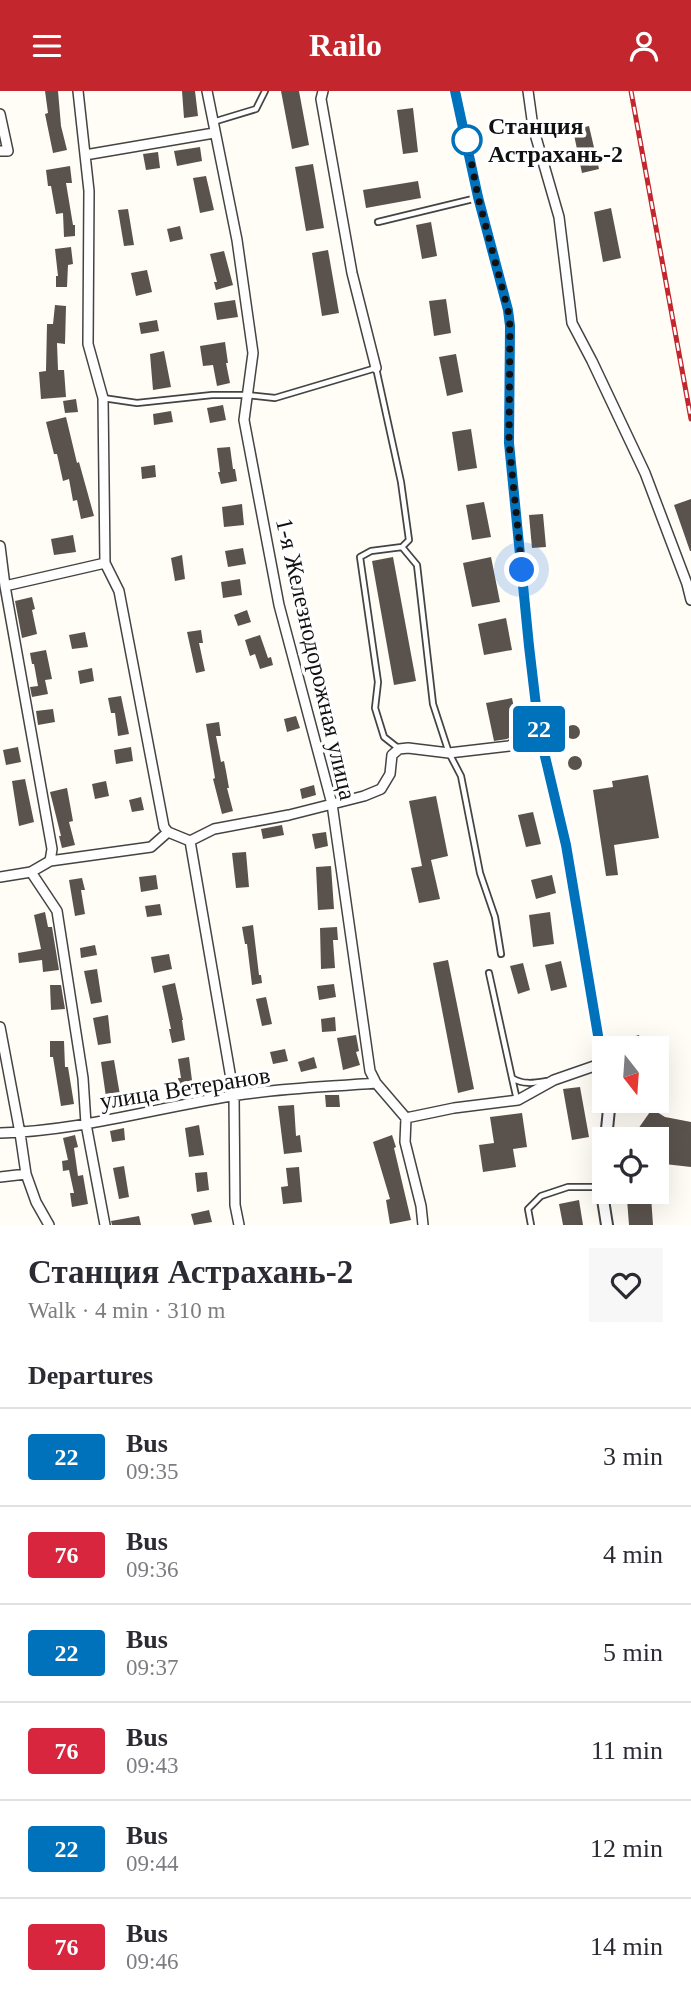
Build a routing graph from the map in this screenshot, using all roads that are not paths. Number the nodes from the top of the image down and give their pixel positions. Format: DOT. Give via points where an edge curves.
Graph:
graph roads {
  1 [pos="78,91"];
  2 [pos="206,91"];
  3 [pos="265,91"];
  4 [pos="323,91"];
  5 [pos="455,91"];
  6 [pos="528,91"];
  7 [pos="0,114"];
  8 [pos="212,122"];
  9 [pos="214,133"];
  10 [pos="4,151"];
  11 [pos="85,155"];
  12 [pos="478,197"];
  13 [pos="378,222"];
  14 [pos="376,368"];
  15 [pos="247,395"];
  16 [pos="103,398"];
  17 [pos="0,545"];
  18 [pos="402,547"];
  19 [pos="105,563"];
  20 [pos="4,590"];
  21 [pos="691,600"];
  22 [pos="539,731"];
  23 [pos="399,749"];
  24 [pos="449,753"];
  25 [pos="332,804"];
  26 [pos="168,832"];
  27 [pos="190,841"];
  28 [pos="50,861"];
  29 [pos="31,872"];
  30 [pos="0,877"];
  31 [pos="501,954"];
  32 [pos="489,973"];
  33 [pos="0,1027"];
  34 [pos="598,1036"];
  35 [pos="2,1046"];
  36 [pos="592,1070"];
  37 [pos="512,1078"];
  38 [pos="554,1080"];
  39 [pos="376,1083"];
  40 [pos="234,1096"];
  41 [pos="518,1100"];
  42 [pos="406,1118"];
  43 [pos="86,1124"];
  44 [pos="0,1133"];
  45 [pos="20,1133"];
  46 [pos="26,1174"];
  47 [pos="0,1177"];
  48 [pos="592,1187"];
  49 [pos="604,1204"];
  50 [pos="49,1225"];
  51 [pos="105,1225"];
  52 [pos="239,1225"];
  53 [pos="423,1225"];
  54 [pos="531,1225"];
  55 [pos="607,1225"];
  1 -- 11 [label="street"];
  2 -- 8 [label="street, 1-я Железнодорожная улица"];
  3 -- 8 [label="lane" via="256,109"];
  4 -- 14 [label="street" via="352,273"];
  5 -- 12 [label="street"];
  6 -- 21 [label="street" via="533,127 559,217 572,323 645,473"];
  7 -- 10 [label="street"];
  8 -- 9 [label="street, 1-я Железнодорожная улица"];
  9 -- 11 [label="street"];
  9 -- 15 [label="street, 1-я Железнодорожная улица" via="237,240 253,353"];
  11 -- 16 [label="street" via="88,344"];
  12 -- 13 [label="lane"];
  12 -- 22 [label="street" via="510,326 509,443"];
  14 -- 15 [label="lane" via="275,398"];
  14 -- 18 [label="lane" via="401,482 409,540"];
  15 -- 16 [label="lane" via="137,403"];
  15 -- 25 [label="street, 1-я Железнодорожная улица" via="244,420 279,605"];
  16 -- 19 [label="street"];
  17 -- 20 [label="street"];
  18 -- 23 [label="lane" via="360,557 378,682 375,708 384,737"];
  18 -- 24 [label="lane" via="417,565 433,704"];
  19 -- 20 [label="street"];
  19 -- 26 [label="street" via="118,591"];
  20 -- 28 [label="street" via="52,849"];
  22 -- 24 [label="street" via="509,746"];
  22 -- 34 [label="street" via="566,845"];
  23 -- 24 [label="street"];
  23 -- 25 [label="street" via="392,755 390,774 381,789"];
  24 -- 31 [label="lane" via="461,776"];
  25 -- 27 [label="street" via="214,829"];
  25 -- 39 [label="street, 1-я Железнодорожная улица" via="370,1072"];
  26 -- 27 [label="street"];
  26 -- 28 [label="street" via="151,847"];
  27 -- 40 [label="street"];
  28 -- 29 [label="street"];
  29 -- 30 [label="street"];
  29 -- 43 [label="street" via="57,911"];
  32 -- 37 [label="lane"];
  33 -- 35 [label="street"];
  35 -- 45 [label="street"];
  36 -- 38 [label="street"];
  37 -- 38 [label="lane" via="531,1083"];
  37 -- 41 [label="lane"];
  38 -- 41 [label="street"];
  39 -- 40 [label="street, улица Ветеранов"];
  39 -- 42 [label="street, 1-я Железнодорожная улица"];
  40 -- 43 [label="street, улица Ветеранов"];
  40 -- 52 [label="street"];
  41 -- 42 [label="street"];
  42 -- 53 [label="street" via="405,1142"];
  43 -- 45 [label="street, улица Ветеранов"];
  43 -- 51 [label="street"];
  44 -- 45 [label="street, улица Ветеранов"];
  45 -- 46 [label="street"];
  46 -- 47 [label="street"];
  46 -- 50 [label="street"];
  48 -- 54 [label="lane" via="568,1187 541,1196 528,1209"];
  49 -- 55 [label="street"];
}
